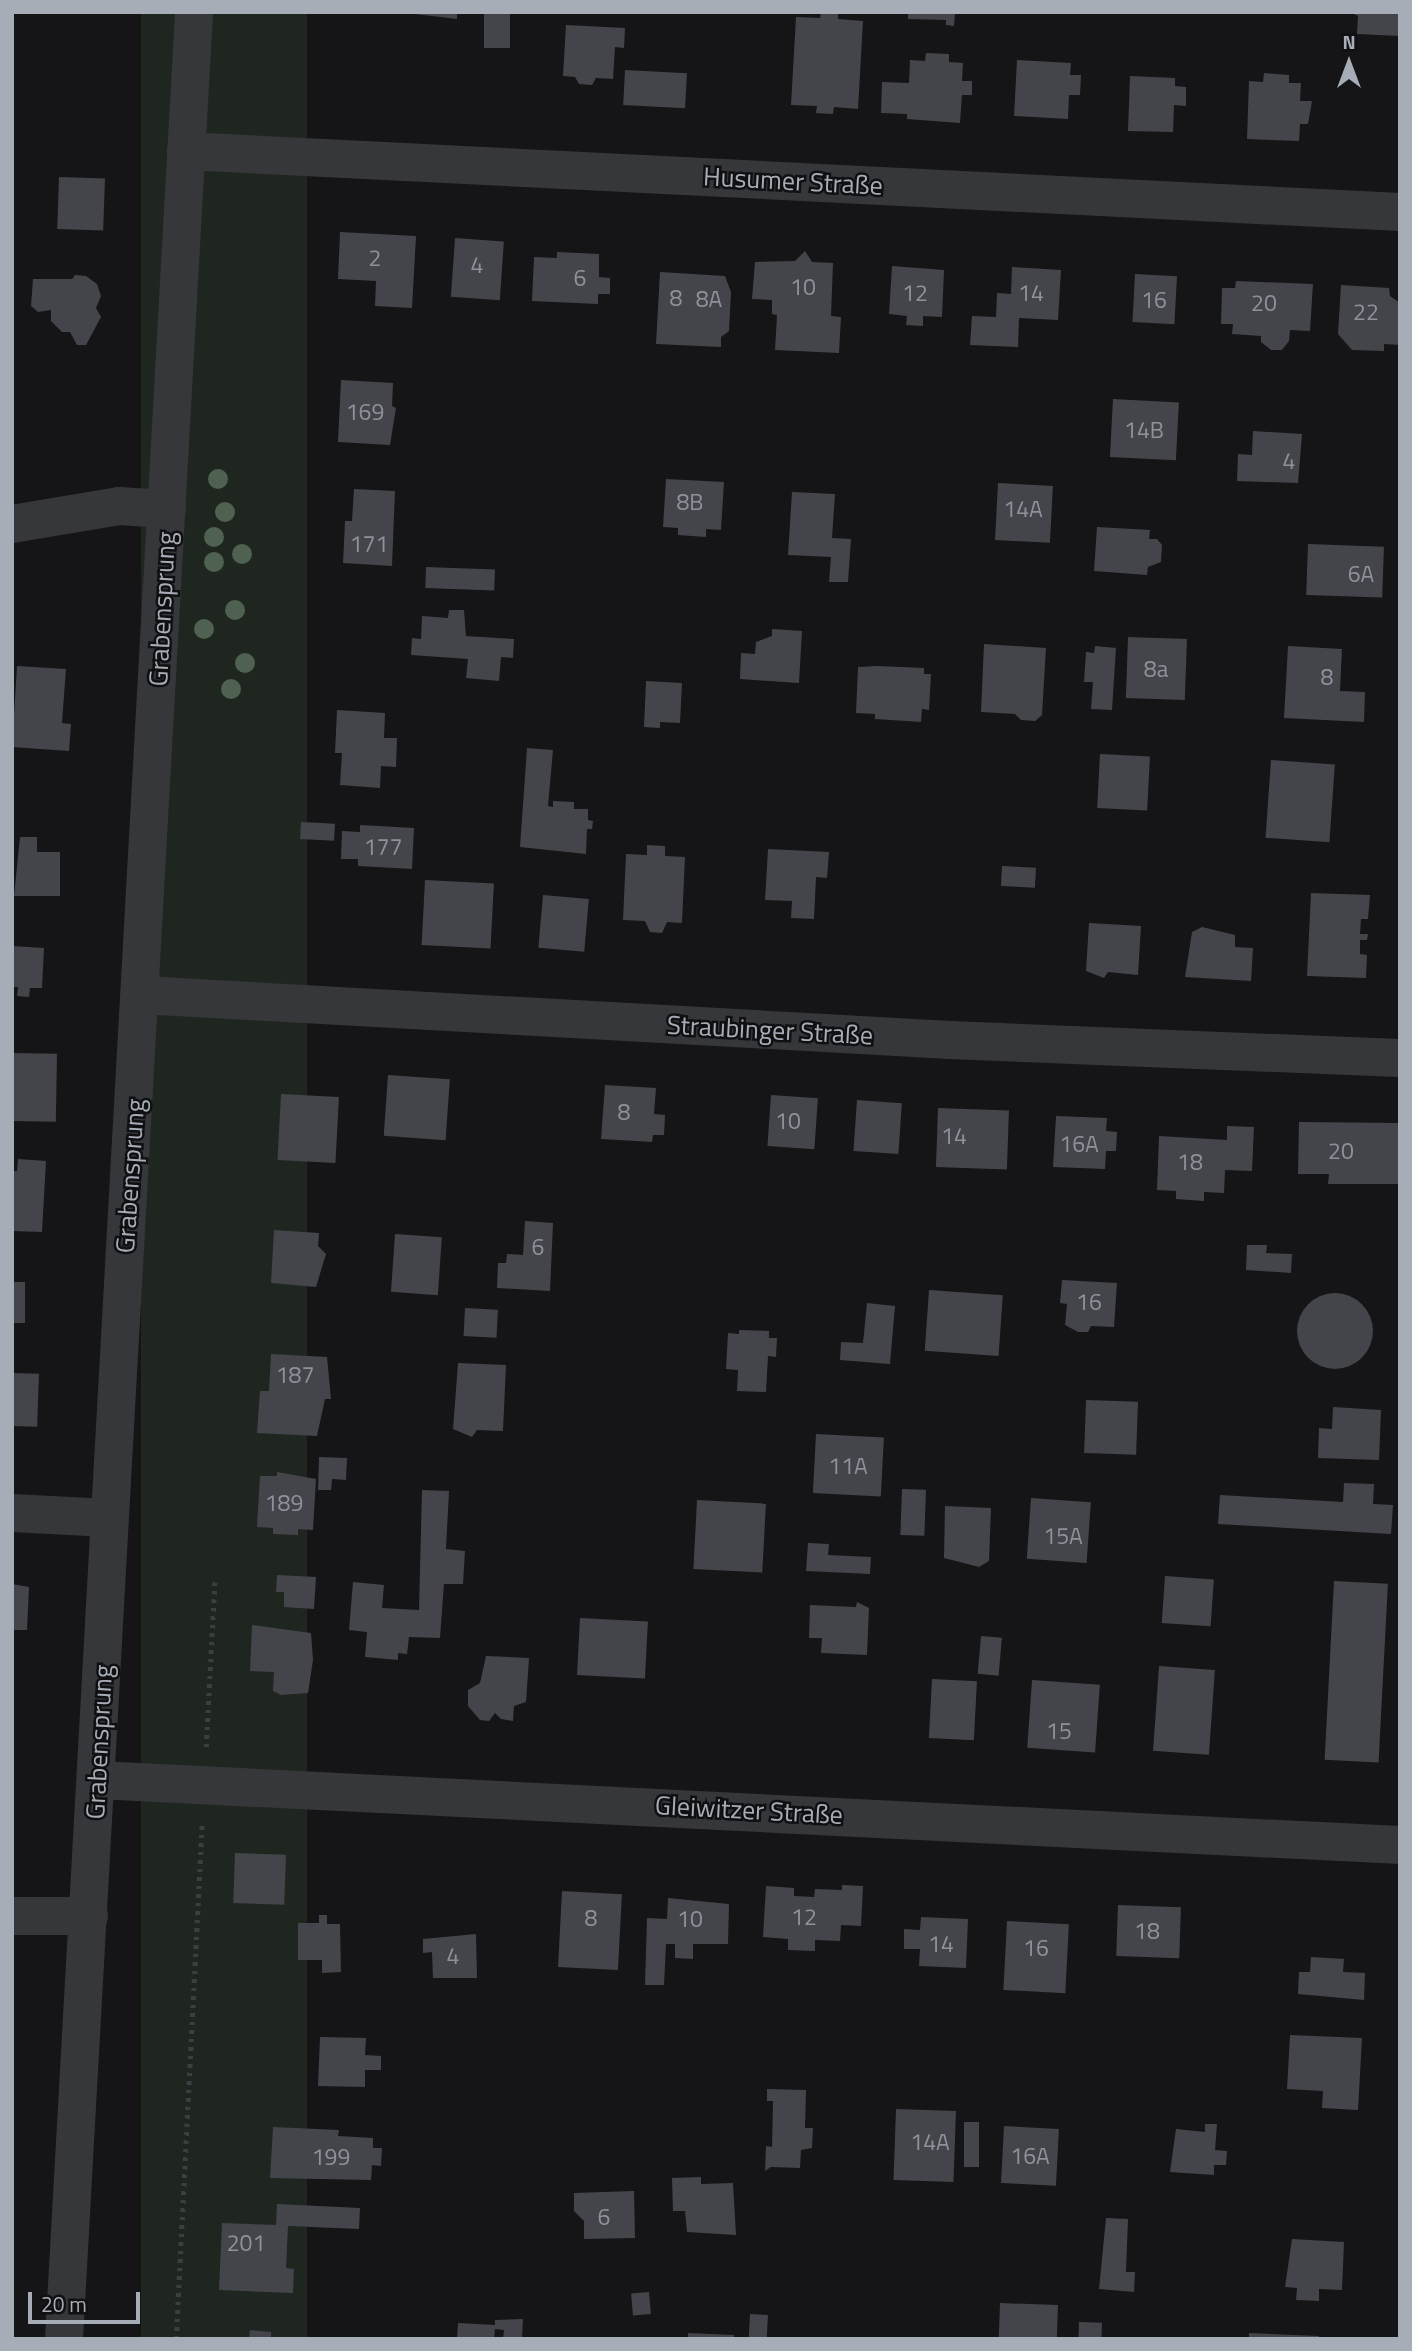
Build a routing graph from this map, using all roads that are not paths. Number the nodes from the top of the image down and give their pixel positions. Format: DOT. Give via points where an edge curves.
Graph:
graph roads {
  1 [pos="194,12"];
  2 [pos="186,151"];
  3 [pos="1400,212"];
  4 [pos="167,509"];
  5 [pos="12,524"];
  6 [pos="141,995"];
  7 [pos="1400,1058"];
  8 [pos="12,1513"];
  9 [pos="108,1518"];
  10 [pos="98,1780"];
  11 [pos="1400,1845"];
  12 [pos="12,1916"];
  13 [pos="89,1916"];
  14 [pos="64,2339"];
  1 -- 2 [label="street, Grabensprung"];
  2 -- 3 [label="street, Husumer Straße"];
  2 -- 4 [label="street, Grabensprung"];
  4 -- 5 [label="street" via="119,506"];
  4 -- 6 [label="street, Grabensprung"];
  6 -- 7 [label="street, Straubinger Straße" via="950,1040"];
  6 -- 9 [label="street, Grabensprung"];
  8 -- 9 [label="street"];
  9 -- 10 [label="street, Grabensprung"];
  10 -- 11 [label="street, Gleiwitzer Straße"];
  10 -- 13 [label="street, Grabensprung"];
  12 -- 13 [label="street"];
  13 -- 14 [label="street, Grabensprung"];
}
